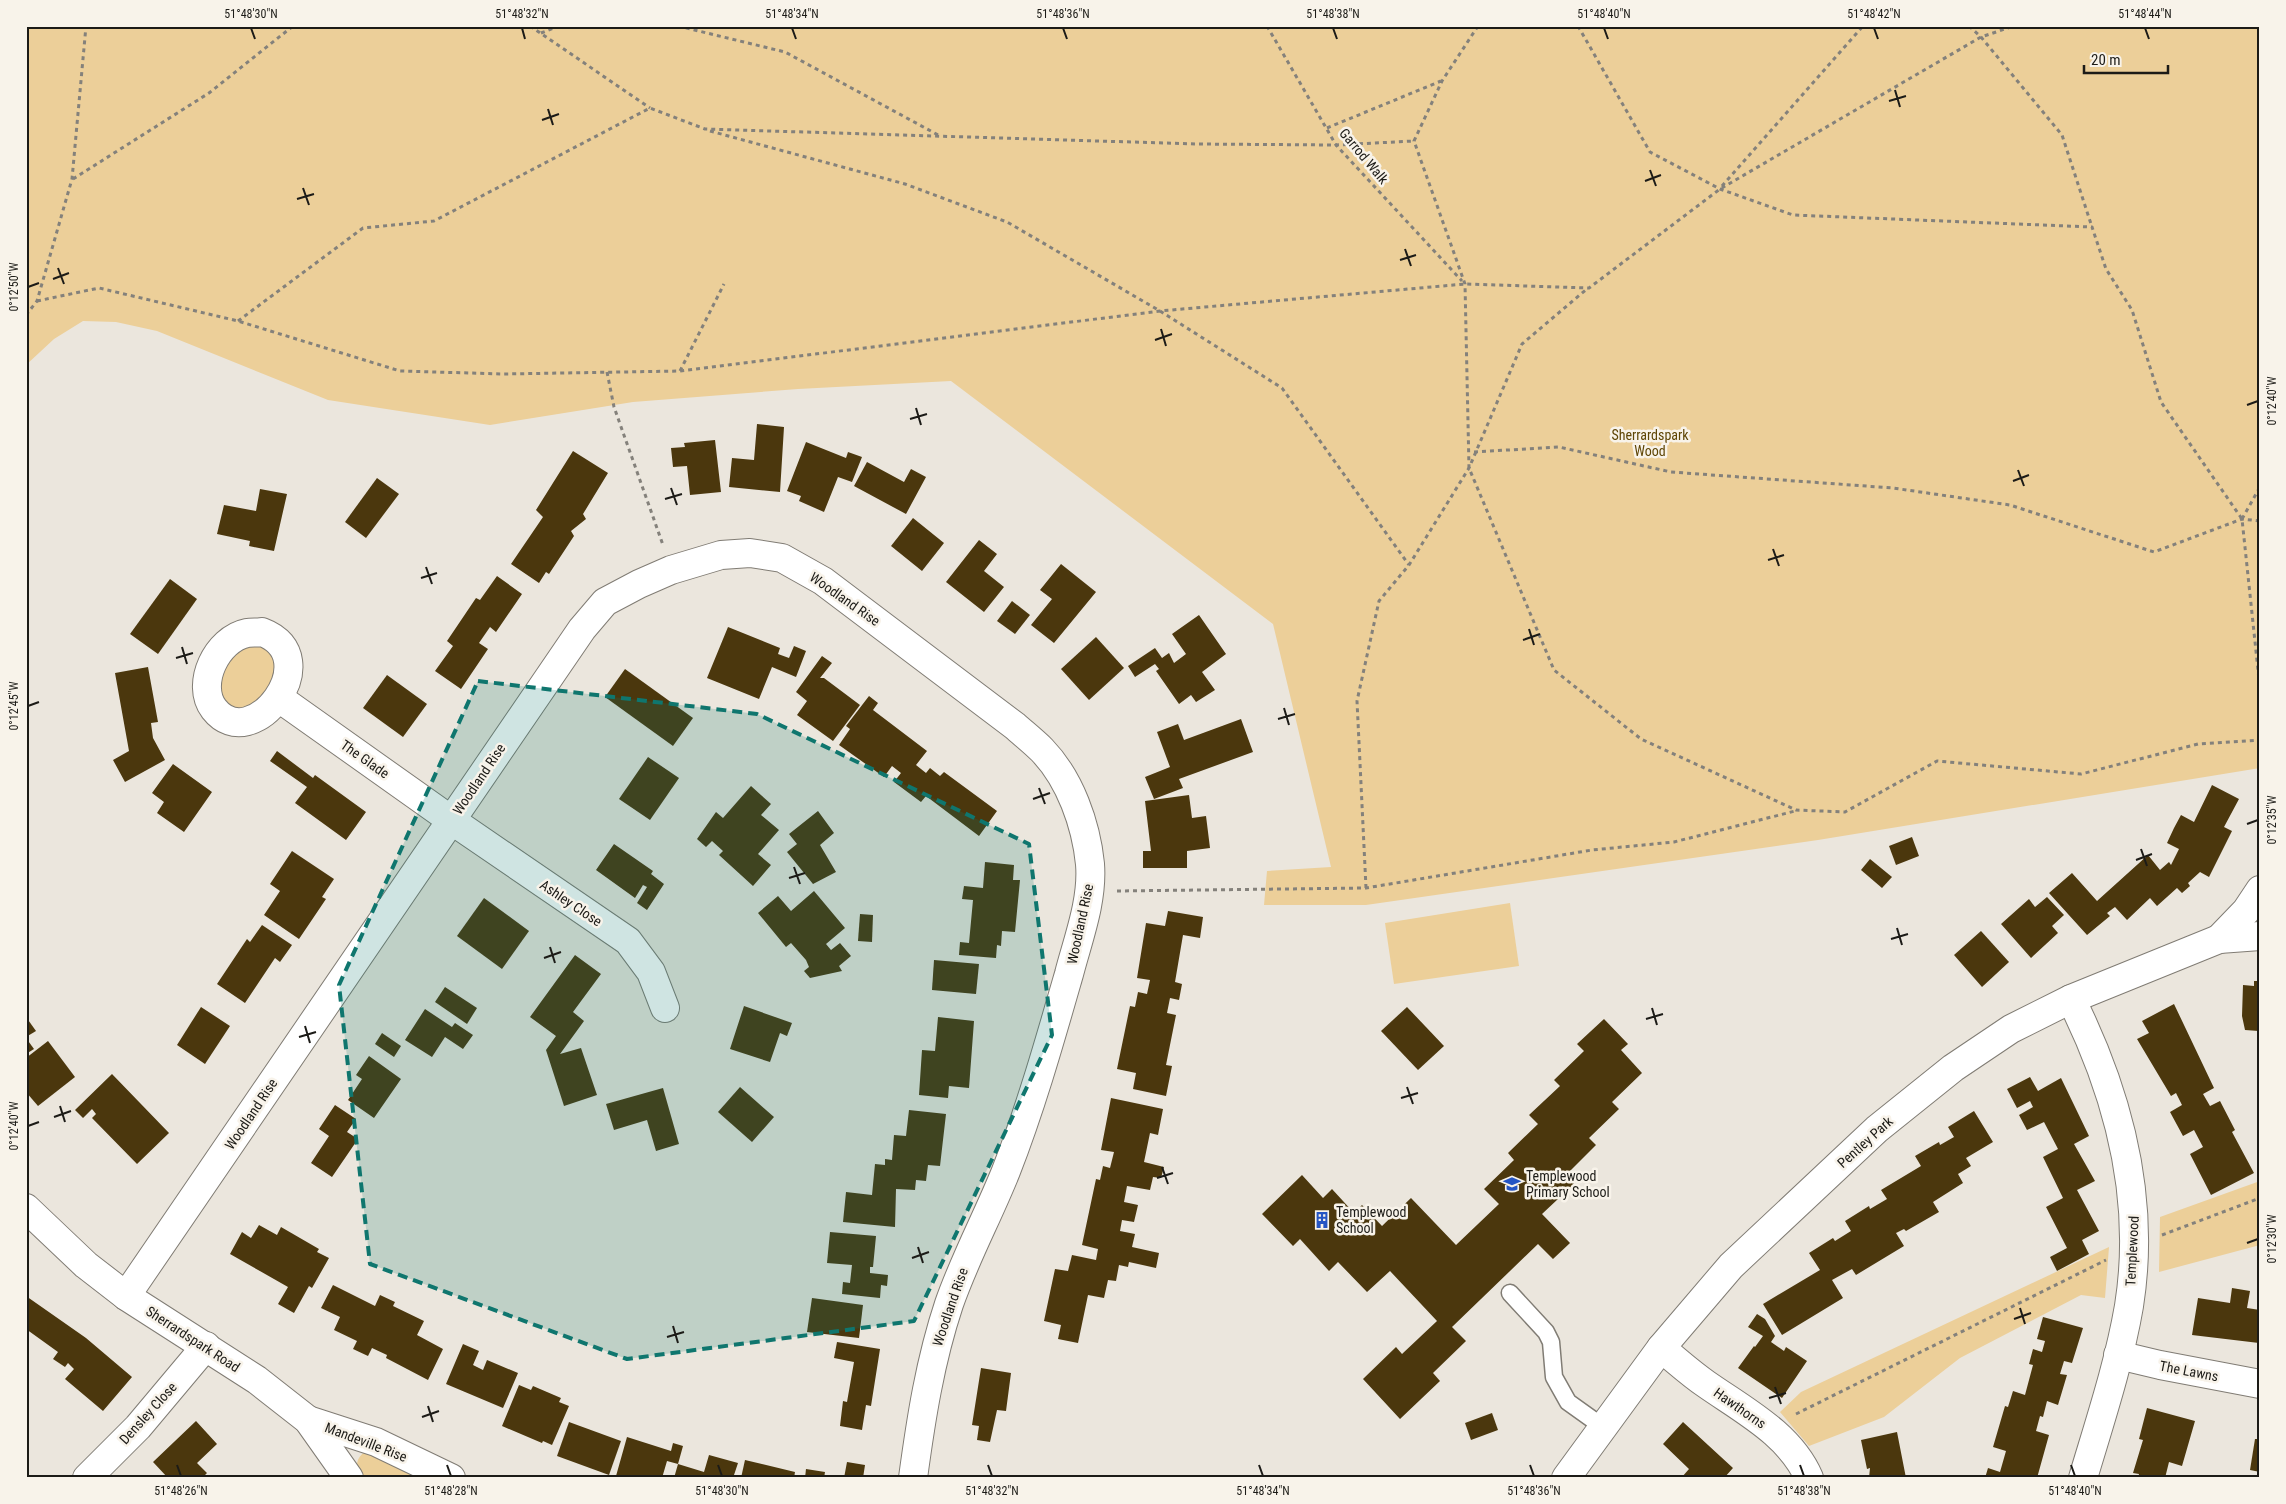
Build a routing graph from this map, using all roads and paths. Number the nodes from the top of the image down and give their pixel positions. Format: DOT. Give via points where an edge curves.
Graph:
graph roads {
  1 [pos="86,26"];
  2 [pos="293,26"];
  3 [pos="530,26"];
  4 [pos="559,26"];
  5 [pos="678,26"];
  6 [pos="1267,26"];
  7 [pos="1478,26"];
  8 [pos="1578,26"];
  9 [pos="1863,26"];
  10 [pos="1968,26"];
  11 [pos="2014,26"];
  12 [pos="540,33"];
  13 [pos="1981,38"];
  14 [pos="1442,81"];
  15 [pos="650,108"];
  16 [pos="1327,128"];
  17 [pos="705,130"];
  18 [pos="942,136"];
  19 [pos="1414,141"];
  20 [pos="1336,145"];
  21 [pos="72,179"];
  22 [pos="1720,189"];
  23 [pos="2092,227"];
  24 [pos="724,284"];
  25 [pos="1464,284"];
  26 [pos="1589,288"];
  27 [pos="37,301"];
  28 [pos="1160,311"];
  29 [pos="26,315"];
  30 [pos="238,321"];
  31 [pos="680,371"];
  32 [pos="607,372"];
  33 [pos="1474,452"];
  34 [pos="1469,468"];
  35 [pos="2260,487"];
  36 [pos="2242,519"];
  37 [pos="2260,521"];
  38 [pos="1409,565"];
  39 [pos="671,570"];
  40 [pos="2260,689"];
  41 [pos="279,698"];
  42 [pos="2260,740"];
  43 [pos="1796,810"];
  44 [pos="451,820"];
  45 [pos="1366,888"];
  46 [pos="2260,890"];
  47 [pos="1089,892"];
  48 [pos="2260,936"];
  49 [pos="2219,939"];
  50 [pos="2071,999"];
  51 [pos="665,1008"];
  52 [pos="2260,1198"];
  53 [pos="26,1208"];
  54 [pos="2133,1247"];
  55 [pos="1510,1293"];
  56 [pos="126,1296"];
  57 [pos="206,1346"];
  58 [pos="1661,1348"];
  59 [pos="2118,1355"];
  60 [pos="2260,1384"];
  61 [pos="308,1420"];
  62 [pos="1603,1427"];
  63 [pos="1769,1428"];
  64 [pos="86,1478"];
  65 [pos="349,1478"];
  66 [pos="451,1478"];
  67 [pos="913,1478"];
  68 [pos="1566,1478"];
  69 [pos="1809,1478"];
  70 [pos="2083,1478"];
  1 -- 21 [label="path"];
  2 -- 21 [label="path" via="209,93"];
  3 -- 12 [label="path"];
  4 -- 12 [label="path"];
  5 -- 18 [label="path" via="785,52"];
  6 -- 16 [label="path, Garrod Walk"];
  7 -- 14 [label="path"];
  8 -- 22 [label="path" via="1650,152"];
  9 -- 22 [label="path"];
  10 -- 13 [label="path"];
  11 -- 13 [label="path"];
  12 -- 15 [label="path"];
  13 -- 22 [label="path"];
  13 -- 23 [label="path" via="2062,135"];
  14 -- 16 [label="path"];
  14 -- 19 [label="path"];
  15 -- 17 [label="path"];
  15 -- 30 [label="path" via="434,221 363,228"];
  16 -- 20 [label="path, Garrod Walk"];
  17 -- 18 [label="path"];
  17 -- 28 [label="path" via="905,184 1007,222"];
  18 -- 20 [label="path"];
  19 -- 20 [label="path"];
  19 -- 25 [label="path"];
  20 -- 25 [label="path, Garrod Walk"];
  21 -- 27 [label="path"];
  22 -- 23 [label="path" via="1793,215"];
  22 -- 26 [label="path"];
  23 -- 36 [label="path" via="2106,269 2132,310 2161,402"];
  24 -- 31 [label="path"];
  25 -- 26 [label="path"];
  25 -- 28 [label="path"];
  25 -- 34 [label="path"];
  26 -- 33 [label="path" via="1522,344"];
  27 -- 29 [label="path"];
  27 -- 30 [label="path" via="99,288"];
  28 -- 31 [label="path"];
  28 -- 38 [label="path" via="1282,388"];
  30 -- 32 [label="path" via="400,371"];
  31 -- 32 [label="path"];
  32 -- 39 [label="path" via="614,407"];
  33 -- 34 [label="path"];
  33 -- 36 [label="path" via="1560,447 1671,472 1893,488 2010,506 2154,552"];
  34 -- 38 [label="path"];
  34 -- 43 [label="path" via="1554,670 1641,739"];
  35 -- 36 [label="path"];
  36 -- 37 [label="path"];
  36 -- 40 [label="path"];
  38 -- 45 [label="path" via="1379,601 1357,701"];
  39 -- 44 [label="street, Woodland Rise" via="605,602"];
  39 -- 47 [label="street, Woodland Rise" via="721,555 750,553 782,558 823,581 1008,720 1044,751 1066,783 1086,838"];
  41 -- 44 [label="street, The Glade"];
  42 -- 43 [label="path" via="2198,744 2081,774 1937,761 1845,812"];
  43 -- 45 [label="path" via="1674,842 1592,850"];
  44 -- 51 [label="street, Ashley Close" via="628,942 651,972"];
  44 -- 56 [label="street, Woodland Rise"];
  45 -- 47 [label="path"];
  46 -- 49 [label="street" via="2246,911"];
  47 -- 67 [label="street, Woodland Rise" via="1044,1060 1006,1171 970,1249 949,1305 933,1358 922,1408"];
  48 -- 49 [label="street, Pentley Park"];
  49 -- 50 [label="street, Pentley Park"];
  50 -- 54 [label="street, Templewood" via="2103,1070 2125,1145 2135,1215"];
  50 -- 58 [label="street, Pentley Park" via="2012,1029 1953,1068 1877,1129 1731,1266"];
  52 -- 54 [label="path"];
  53 -- 56 [label="street, Sherrardspark Road" via="86,1265"];
  54 -- 59 [label="street, Templewood" via="2129,1306"];
  54 -- 63 [label="path"];
  55 -- 62 [label="lane" via="1546,1332 1551,1342 1554,1377 1568,1402"];
  56 -- 57 [label="street, Sherrardspark Road"];
  57 -- 61 [label="street, Sherrardspark Road"];
  57 -- 64 [label="street, Densley Close" via="138,1427"];
  58 -- 62 [label="street, Pentley Park"];
  58 -- 63 [label="street, Hawthorns"];
  59 -- 60 [label="street, The Lawns"];
  59 -- 70 [label="street, Templewood"];
  61 -- 65 [label="street, Sherrardspark Road"];
  61 -- 66 [label="street, Mandeville Rise" via="376,1442"];
  62 -- 68 [label="street, Pentley Park"];
  63 -- 69 [label="street, Hawthorns" via="1804,1467"];
}
